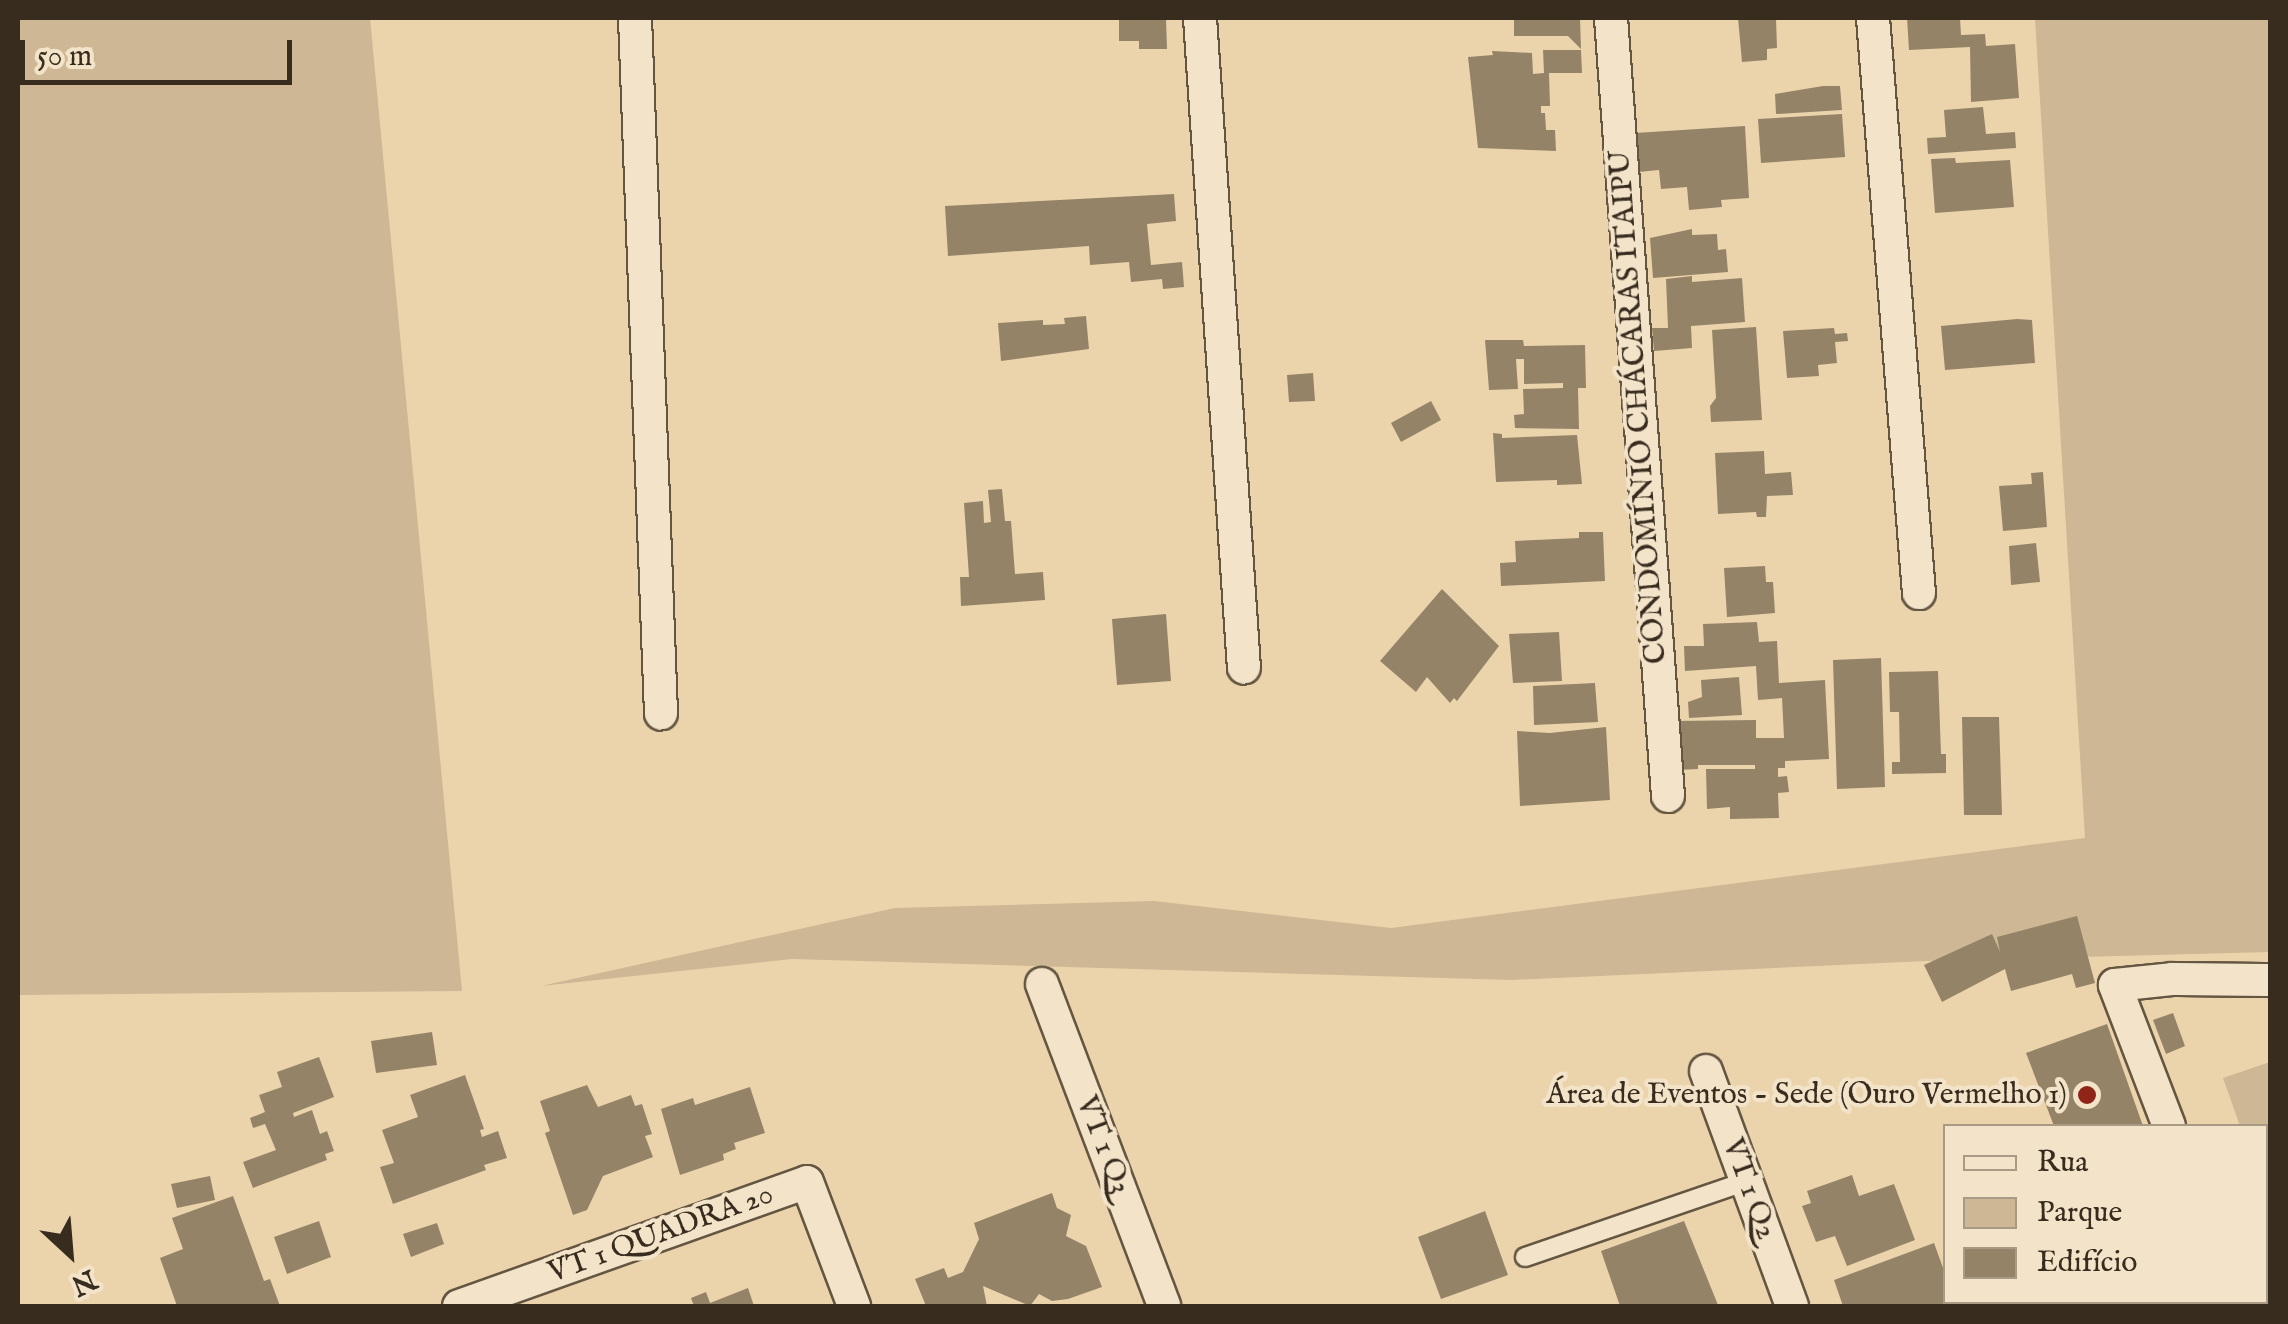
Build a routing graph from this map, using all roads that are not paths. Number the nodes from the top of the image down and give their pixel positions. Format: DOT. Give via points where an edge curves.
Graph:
graph roads {
  1 [pos="635,18"];
  2 [pos="1200,18"];
  3 [pos="1610,18"];
  4 [pos="1873,18"];
  5 [pos="1920,593"];
  6 [pos="1244,668"];
  7 [pos="661,714"];
  8 [pos="1668,796"];
  9 [pos="2270,980"];
  10 [pos="1042,984"];
  11 [pos="1706,1071"];
  12 [pos="2168,1124"];
  13 [pos="1746,1181"];
  14 [pos="1525,1258"];
  15 [pos="459,1306"];
  16 [pos="854,1306"];
  17 [pos="1164,1306"];
  18 [pos="1792,1306"];
  1 -- 7 [label="street"];
  2 -- 6 [label="street"];
  3 -- 8 [label="street, CONDOMÍNIO CHÁCARAS ITAIPU"];
  4 -- 5 [label="street"];
  9 -- 12 [label="street" via="2115,985"];
  10 -- 17 [label="street, VT 1 Q3"];
  11 -- 13 [label="street, VT 1 Q2"];
  13 -- 14 [label="lane"];
  13 -- 18 [label="street, VT 1 Q2"];
  15 -- 16 [label="street, VT 1 QUADRA 20" via="808,1182"];
}
